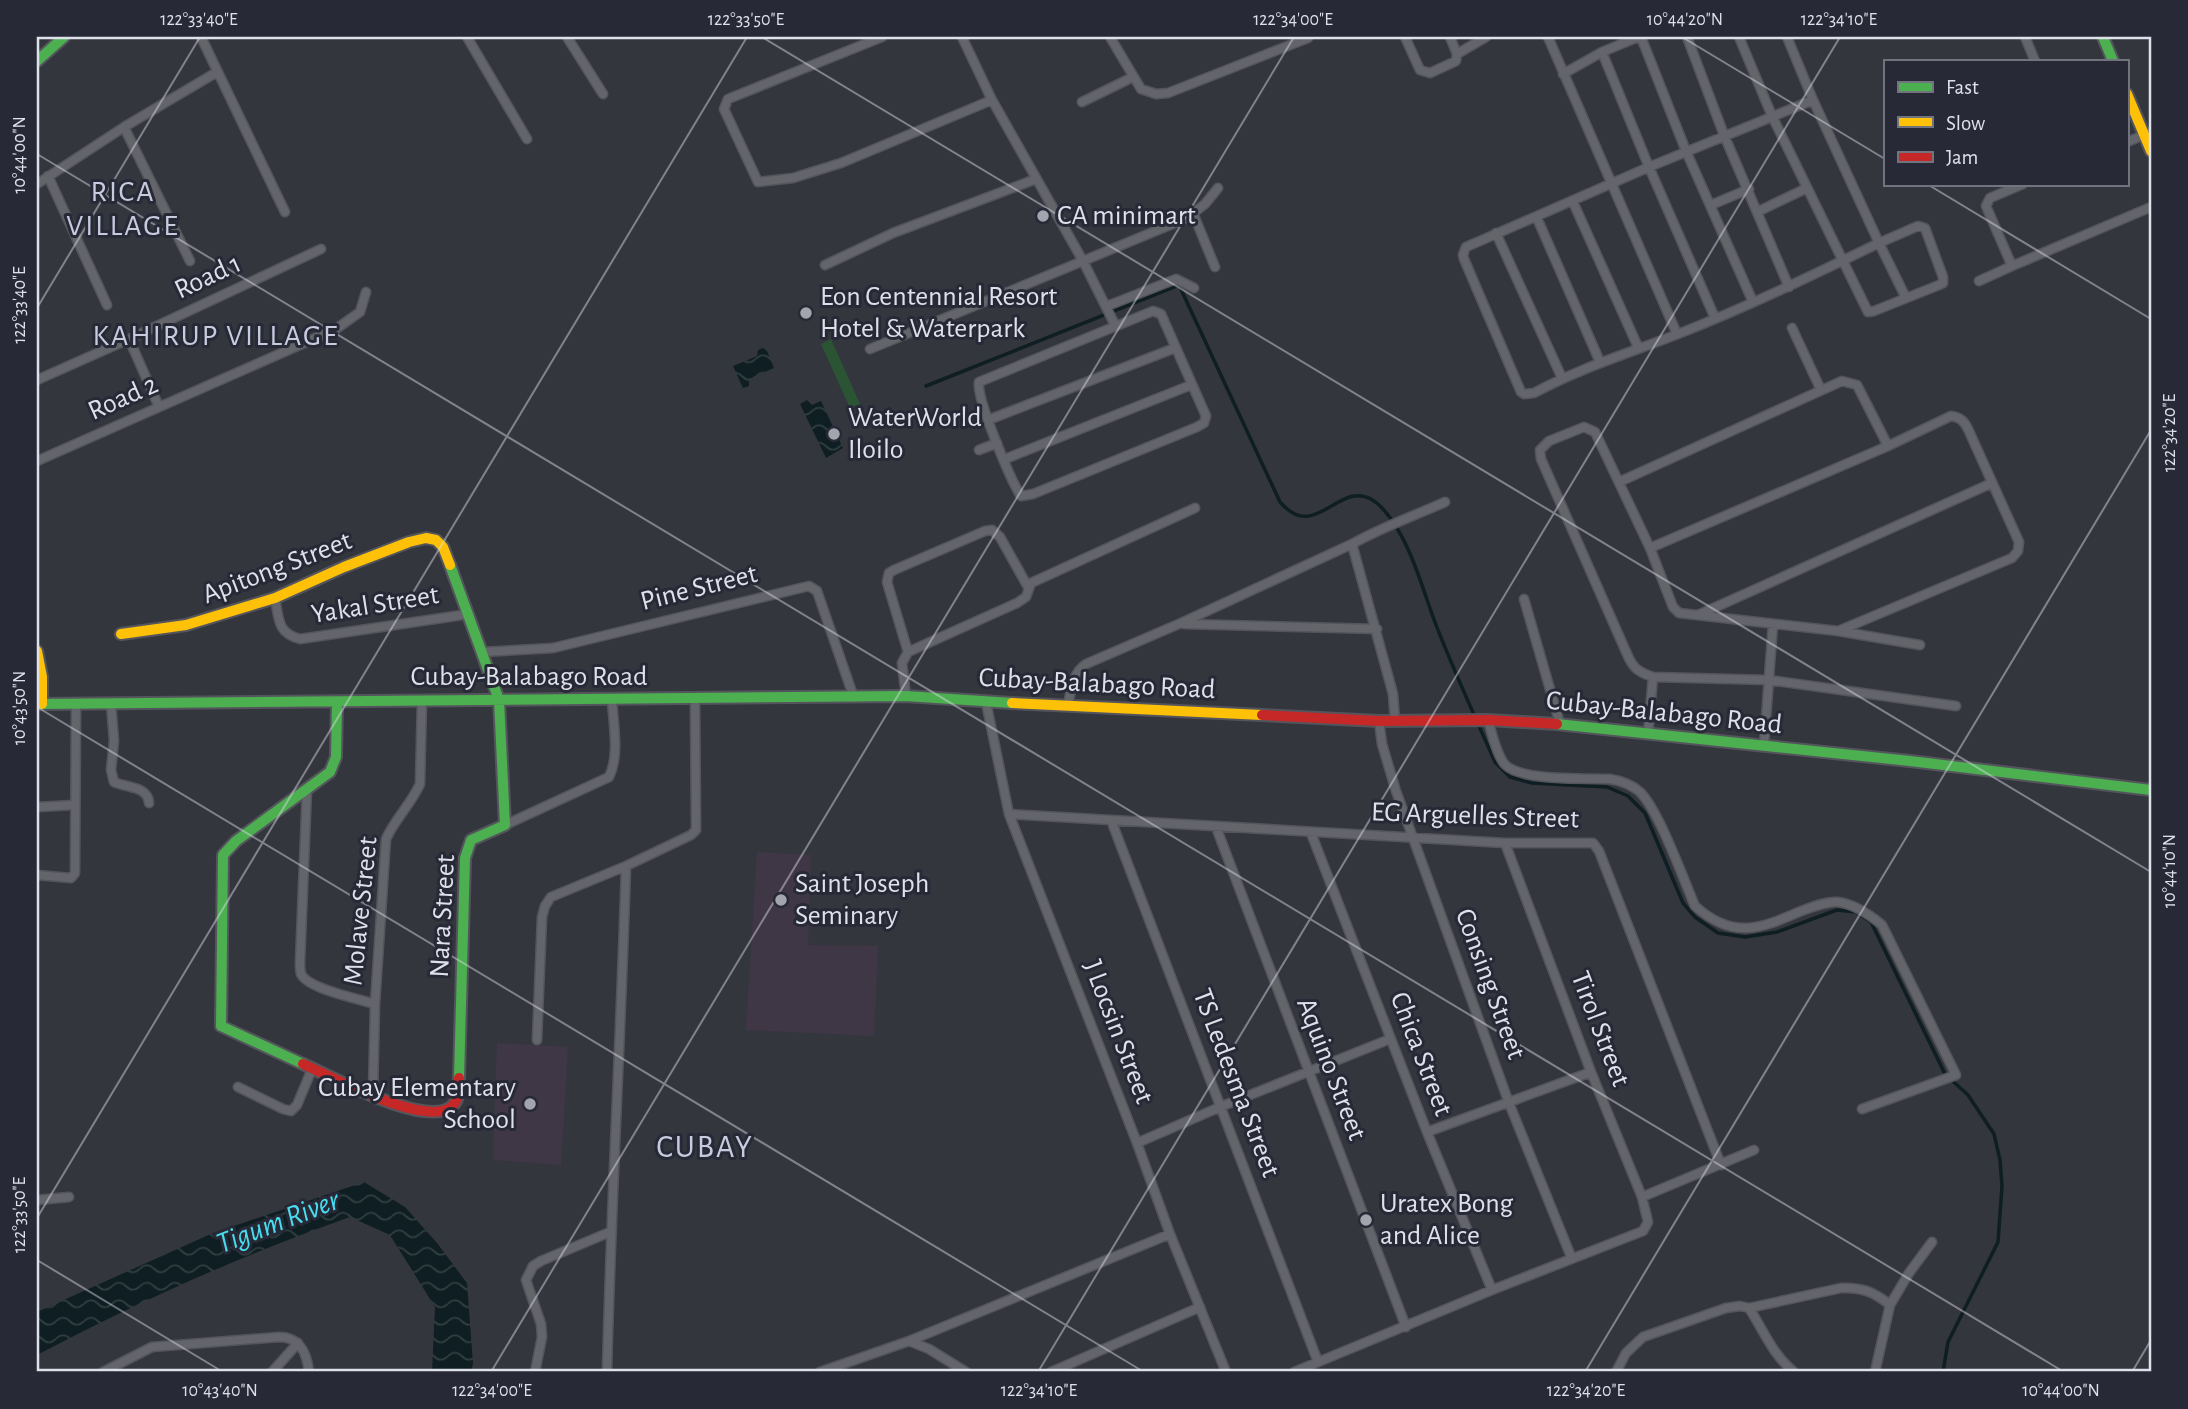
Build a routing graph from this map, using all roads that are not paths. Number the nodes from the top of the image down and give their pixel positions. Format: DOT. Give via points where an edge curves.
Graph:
graph roads {
  1 [pos="65,37"];
  2 [pos="201,37"];
  3 [pos="467,37"];
  4 [pos="567,37"];
  5 [pos="881,37"];
  6 [pos="962,37"];
  7 [pos="1110,37"];
  8 [pos="1405,37"];
  9 [pos="1450,37"];
  10 [pos="1486,37"];
  11 [pos="1548,37"];
  12 [pos="1639,37"];
  13 [pos="1687,37"];
  14 [pos="1739,37"];
  15 [pos="1787,37"];
  16 [pos="2025,37"];
  17 [pos="2103,37"];
  18 [pos="1308,38"];
  19 [pos="1602,52"];
  20 [pos="1457,54"];
  21 [pos="2035,60"];
  22 [pos="2113,60"];
  23 [pos="37,61"];
  24 [pos="217,72"];
  25 [pos="1563,74"];
  26 [pos="1133,77"];
  27 [pos="603,94"];
  28 [pos="2128,96"];
  29 [pos="992,100"];
  30 [pos="1813,100"];
  31 [pos="1082,102"];
  32 [pos="1772,116"];
  33 [pos="124,127"];
  34 [pos="2148,133"];
  35 [pos="1724,135"];
  36 [pos="527,139"];
  37 [pos="2128,142"];
  38 [pos="1686,151"];
  39 [pos="2151,151"];
  40 [pos="1649,167"];
  41 [pos="48,176"];
  42 [pos="1036,179"];
  43 [pos="37,184"];
  44 [pos="1612,184"];
  45 [pos="2018,186"];
  46 [pos="1217,188"];
  47 [pos="1807,188"];
  48 [pos="1749,189"];
  49 [pos="1573,202"];
  50 [pos="1711,205"];
  51 [pos="2151,207"];
  52 [pos="285,212"];
  53 [pos="1757,212"];
  54 [pos="1194,214"];
  55 [pos="1537,218"];
  56 [pos="1496,233"];
  57 [pos="1879,243"];
  58 [pos="321,249"];
  59 [pos="190,261"];
  60 [pos="1083,261"];
  61 [pos="1842,261"];
  62 [pos="825,265"];
  63 [pos="2012,266"];
  64 [pos="1215,267"];
  65 [pos="1979,281"];
  66 [pos="1789,287"];
  67 [pos="1194,288"];
  68 [pos="366,292"];
  69 [pos="1906,298"];
  70 [pos="1753,302"];
  71 [pos="107,304"];
  72 [pos="1108,308"];
  73 [pos="1715,318"];
  74 [pos="1114,322"];
  75 [pos="1792,328"];
  76 [pos="1676,334"];
  77 [pos="130,339"];
  78 [pos="1638,347"];
  79 [pos="1175,348"];
  80 [pos="870,349"];
  81 [pos="1600,362"];
  82 [pos="1562,378"];
  83 [pos="37,380"];
  84 [pos="1192,385"];
  85 [pos="1821,390"];
  86 [pos="159,407"];
  87 [pos="988,420"];
  88 [pos="997,443"];
  89 [pos="1888,446"];
  90 [pos="979,450"];
  91 [pos="1005,459"];
  92 [pos="37,461"];
  93 [pos="1619,482"];
  94 [pos="1992,483"];
  95 [pos="1445,502"];
  96 [pos="1195,508"];
  97 [pos="1352,544"];
  98 [pos="1650,548"];
  99 [pos="1028,587"];
  100 [pos="275,598"];
  101 [pos="1524,599"];
  102 [pos="468,614"];
  103 [pos="1697,615"];
  104 [pos="1181,624"];
  105 [pos="1773,624"];
  106 [pos="1377,629"];
  107 [pos="1838,631"];
  108 [pos="121,634"];
  109 [pos="1920,645"];
  110 [pos="37,651"];
  111 [pos="482,652"];
  112 [pos="908,652"];
  113 [pos="1653,677"];
  114 [pos="1769,680"];
  115 [pos="853,695"];
  116 [pos="906,696"];
  117 [pos="695,698"];
  118 [pos="612,699"];
  119 [pos="422,700"];
  120 [pos="499,700"];
  121 [pos="337,702"];
  122 [pos="986,702"];
  123 [pos="111,703"];
  124 [pos="39,704"];
  125 [pos="1068,704"];
  126 [pos="76,705"];
  127 [pos="1956,706"];
  128 [pos="1483,720"];
  129 [pos="1379,721"];
  130 [pos="1395,721"];
  131 [pos="1560,724"];
  132 [pos="1647,734"];
  133 [pos="1764,745"];
  134 [pos="307,789"];
  135 [pos="2151,790"];
  136 [pos="149,803"];
  137 [pos="74,806"];
  138 [pos="37,807"];
  139 [pos="1009,814"];
  140 [pos="1111,820"];
  141 [pos="505,825"];
  142 [pos="1216,827"];
  143 [pos="1311,832"];
  144 [pos="1413,837"];
  145 [pos="1505,843"];
  146 [pos="626,866"];
  147 [pos="37,875"];
  148 [pos="375,1003"];
  149 [pos="1390,1039"];
  150 [pos="537,1040"];
  151 [pos="312,1069"];
  152 [pos="1308,1071"];
  153 [pos="1591,1072"];
  154 [pos="238,1087"];
  155 [pos="373,1093"];
  156 [pos="1509,1103"];
  157 [pos="1220,1107"];
  158 [pos="1862,1109"];
  159 [pos="1427,1132"];
  160 [pos="1137,1143"];
  161 [pos="1754,1150"];
  162 [pos="1721,1165"];
  163 [pos="69,1197"];
  164 [pos="1642,1197"];
  165 [pos="37,1200"];
  166 [pos="610,1232"];
  167 [pos="1170,1234"];
  168 [pos="1933,1242"];
  169 [pos="1572,1259"];
  170 [pos="1492,1290"];
  171 [pos="1890,1305"];
  172 [pos="1200,1307"];
  173 [pos="1749,1308"];
  174 [pos="1406,1326"];
  175 [pos="909,1341"];
  176 [pos="298,1343"];
  177 [pos="1318,1362"];
  178 [pos="844,1363"];
  179 [pos="103,1372"];
  180 [pos="272,1372"];
  181 [pos="309,1372"];
  182 [pos="535,1372"];
  183 [pos="607,1372"];
  184 [pos="820,1372"];
  185 [pos="835,1372"];
  186 [pos="966,1372"];
  187 [pos="1051,1372"];
  188 [pos="1226,1372"];
  189 [pos="1294,1372"];
  190 [pos="1616,1372"];
  191 [pos="1794,1372"];
  192 [pos="1875,1372"];
  1 -- 23 [label="main road"];
  2 -- 24 [label="street"];
  3 -- 36 [label="street"];
  4 -- 27 [label="street"];
  5 -- 29 [label="street" via="728,99 724,109 758,182 793,178 841,163"];
  6 -- 29 [label="street"];
  7 -- 26 [label="street"];
  8 -- 20 [label="street" via="1422,72 1455,61"];
  9 -- 20 [label="street"];
  10 -- 20 [label="street"];
  11 -- 25 [label="street"];
  12 -- 19 [label="street"];
  12 -- 38 [label="street"];
  13 -- 35 [label="street"];
  14 -- 32 [label="street"];
  15 -- 30 [label="street"];
  16 -- 21 [label="street"];
  17 -- 22 [label="main road"];
  18 -- 26 [label="street" via="1168,93 1145,92"];
  19 -- 25 [label="street"];
  19 -- 40 [label="street"];
  24 -- 33 [label="street"];
  24 -- 52 [label="street"];
  25 -- 44 [label="street"];
  26 -- 31 [label="street"];
  28 -- 34 [label="main road"];
  29 -- 42 [label="street"];
  30 -- 32 [label="street"];
  30 -- 57 [label="street"];
  32 -- 35 [label="street"];
  32 -- 47 [label="street"];
  33 -- 41 [label="street"];
  33 -- 59 [label="street"];
  34 -- 37 [label="street"];
  34 -- 39 [label="main road"];
  35 -- 38 [label="street"];
  35 -- 48 [label="street"];
  38 -- 40 [label="street"];
  38 -- 50 [label="street"];
  40 -- 44 [label="street"];
  40 -- 73 [label="street"];
  41 -- 43 [label="street"];
  41 -- 71 [label="street"];
  42 -- 60 [label="street"];
  42 -- 62 [label="street" via="893,233"];
  44 -- 49 [label="street"];
  44 -- 76 [label="street"];
  45 -- 63 [label="street" via="1990,198 1986,206"];
  46 -- 54 [label="street"];
  47 -- 53 [label="street"];
  47 -- 61 [label="street"];
  48 -- 50 [label="street"];
  48 -- 53 [label="street"];
  49 -- 55 [label="street"];
  49 -- 78 [label="street"];
  50 -- 70 [label="street"];
  51 -- 63 [label="street"];
  53 -- 66 [label="street"];
  54 -- 60 [label="street"];
  54 -- 64 [label="street"];
  55 -- 56 [label="street"];
  55 -- 81 [label="street"];
  56 -- 82 [label="street"];
  56 -- 82 [label="street" via="1470,244 1463,255 1518,388 1528,394"];
  57 -- 61 [label="street"];
  57 -- 69 [label="street"];
  57 -- 69 [label="street" via="1918,226 1925,228 1943,283"];
  58 -- 77 [label="street, Road 1"];
  60 -- 72 [label="street"];
  60 -- 80 [label="street"];
  61 -- 66 [label="street"];
  61 -- 69 [label="street" via="1868,312"];
  63 -- 65 [label="street"];
  66 -- 70 [label="street"];
  67 -- 72 [label="street" via="1177,279"];
  68 -- 86 [label="street, Road 2" via="360,312 336,328"];
  70 -- 73 [label="street"];
  72 -- 74 [label="street"];
  73 -- 76 [label="street"];
  74 -- 79 [label="street" via="1158,312"];
  74 -- 87 [label="street" via="983,379 978,387"];
  75 -- 85 [label="street"];
  76 -- 78 [label="street"];
  77 -- 83 [label="street, Road 1"];
  77 -- 86 [label="street"];
  78 -- 81 [label="street"];
  79 -- 84 [label="street"];
  79 -- 87 [label="street"];
  81 -- 82 [label="street"];
  84 -- 91 [label="street"];
  84 -- 91 [label="street" via="1206,416 1198,428 1033,494 1019,494"];
  85 -- 89 [label="street" via="1842,381 1857,385"];
  85 -- 93 [label="street"];
  86 -- 92 [label="street, Road 2"];
  87 -- 88 [label="street"];
  88 -- 90 [label="street"];
  88 -- 91 [label="street"];
  89 -- 94 [label="street" via="1957,416 1964,421"];
  89 -- 98 [label="street"];
  93 -- 98 [label="street"];
  93 -- 113 [label="street" via="1590,428 1549,441 1540,450 1627,654 1639,672"];
  94 -- 103 [label="street"];
  94 -- 107 [label="street" via="2020,542 2012,558"];
  95 -- 97 [label="street"];
  96 -- 99 [label="street"];
  97 -- 104 [label="street"];
  97 -- 106 [label="street"];
  98 -- 103 [label="street" via="1674,607 1679,613"];
  99 -- 112 [label="street" via="1026,597 1017,603"];
  99 -- 112 [label="street" via="992,530 894,570 887,582"];
  100 -- 102 [label="street, Yakal Street" via="282,630 300,639"];
  100 -- 102 [label="main road, Apitong Street" via="426,538 443,547"];
  100 -- 108 [label="main road, Apitong Street" via="186,625"];
  101 -- 131 [label="street"];
  102 -- 111 [label="main road"];
  103 -- 105 [label="street"];
  104 -- 106 [label="street"];
  104 -- 125 [label="street" via="1080,669"];
  105 -- 107 [label="street"];
  105 -- 114 [label="street"];
  106 -- 130 [label="street"];
  107 -- 109 [label="street"];
  110 -- 124 [label="main road" via="42,677"];
  111 -- 115 [label="street, Pine Street" via="553,648 809,586 817,591"];
  111 -- 120 [label="main road"];
  112 -- 116 [label="street" via="902,663"];
  113 -- 114 [label="street"];
  113 -- 132 [label="street"];
  114 -- 127 [label="street"];
  114 -- 133 [label="street"];
  115 -- 116 [label="main road, Cubay-Balabago Road"];
  115 -- 117 [label="main road, Cubay-Balabago Road"];
  116 -- 122 [label="main road, Cubay-Balabago Road"];
  117 -- 118 [label="main road, Cubay-Balabago Road"];
  117 -- 146 [label="street" via="696,830"];
  118 -- 120 [label="main road, Cubay-Balabago Road"];
  118 -- 141 [label="street" via="615,757 609,777"];
  119 -- 120 [label="main road, Cubay-Balabago Road"];
  119 -- 121 [label="main road, Cubay-Balabago Road"];
  119 -- 148 [label="street, Molave Street" via="420,784 386,839"];
  120 -- 141 [label="main road"];
  121 -- 123 [label="main road, Cubay-Balabago Road"];
  121 -- 134 [label="main road" via="334,765"];
  122 -- 125 [label="main road, Cubay-Balabago Road"];
  122 -- 139 [label="street, J Locsin Street"];
  123 -- 126 [label="main road, Cubay-Balabago Road"];
  123 -- 136 [label="street" via="114,782 144,791"];
  124 -- 126 [label="main road, Cubay-Balabago Road"];
  125 -- 129 [label="main road, Cubay-Balabago Road"];
  126 -- 137 [label="street"];
  128 -- 130 [label="main road, Cubay-Balabago Road"];
  128 -- 131 [label="main road, Cubay-Balabago Road"];
  128 -- 158 [label="street" via="1503,763 1517,772 1610,779 1637,790 1651,807 1695,906 1708,918 1730,926 1765,927 1836,901 1872,917 1888,933 1956,1075"];
  129 -- 130 [label="main road, Cubay-Balabago Road"];
  129 -- 144 [label="street, Consing Street" via="1382,744"];
  131 -- 132 [label="main road, Cubay-Balabago Road"];
  132 -- 133 [label="main road, Cubay-Balabago Road"];
  133 -- 135 [label="main road, Cubay-Balabago Road"];
  134 -- 148 [label="street" via="301,975 321,987"];
  134 -- 151 [label="main road" via="223,855 221,1026"];
  137 -- 138 [label="street"];
  137 -- 147 [label="street" via="74,876"];
  139 -- 140 [label="street, EG Arguelles Street"];
  139 -- 160 [label="street, J Locsin Street"];
  140 -- 142 [label="street, EG Arguelles Street"];
  140 -- 157 [label="street, TS Ledesma Street"];
  141 -- 155 [label="main road, Nara Street" via="471,839 465,858 456,1101 446,1110 426,1112"];
  142 -- 143 [label="street, EG Arguelles Street"];
  142 -- 152 [label="street, Aquino Street"];
  143 -- 144 [label="street, EG Arguelles Street"];
  143 -- 149 [label="street, Chica Street"];
  144 -- 145 [label="street, EG Arguelles Street"];
  144 -- 156 [label="street, Consing Street"];
  145 -- 153 [label="street, Tirol Street"];
  145 -- 162 [label="street, EG Arguelles Street" via="1597,846"];
  146 -- 150 [label="street" via="561,892 545,906"];
  146 -- 166 [label="street"];
  148 -- 155 [label="street, Molave Street"];
  149 -- 152 [label="street"];
  149 -- 159 [label="street, Chica Street"];
  151 -- 154 [label="street" via="291,1111"];
  151 -- 155 [label="main road"];
  152 -- 157 [label="street"];
  152 -- 174 [label="street, Aquino Street"];
  153 -- 156 [label="street"];
  153 -- 164 [label="street, Tirol Street"];
  156 -- 159 [label="street"];
  156 -- 169 [label="street, Consing Street"];
  157 -- 160 [label="street"];
  157 -- 177 [label="street, TS Ledesma Street"];
  159 -- 170 [label="street, Chica Street"];
  160 -- 167 [label="street, J Locsin Street"];
  161 -- 162 [label="street"];
  162 -- 164 [label="street"];
  163 -- 165 [label="street"];
  164 -- 169 [label="street, Tirol Street" via="1648,1218 1643,1231"];
  166 -- 182 [label="street" via="541,1261 529,1271 526,1280 541,1330"];
  166 -- 183 [label="street"];
  167 -- 172 [label="street, J Locsin Street"];
  167 -- 175 [label="street"];
  168 -- 171 [label="street"];
  169 -- 170 [label="street"];
  170 -- 174 [label="street"];
  171 -- 173 [label="street" via="1857,1287"];
  171 -- 192 [label="street"];
  172 -- 187 [label="street"];
  172 -- 188 [label="street, J Locsin Street"];
  173 -- 190 [label="street" via="1726,1308 1643,1337 1626,1353"];
  173 -- 191 [label="street" via="1762,1335"];
  174 -- 177 [label="street"];
  175 -- 178 [label="street"];
  175 -- 186 [label="street"];
  176 -- 179 [label="street" via="279,1337 152,1347"];
  176 -- 180 [label="street"];
  176 -- 181 [label="street"];
  177 -- 189 [label="street"];
  178 -- 184 [label="street"];
  178 -- 185 [label="street"];
}
